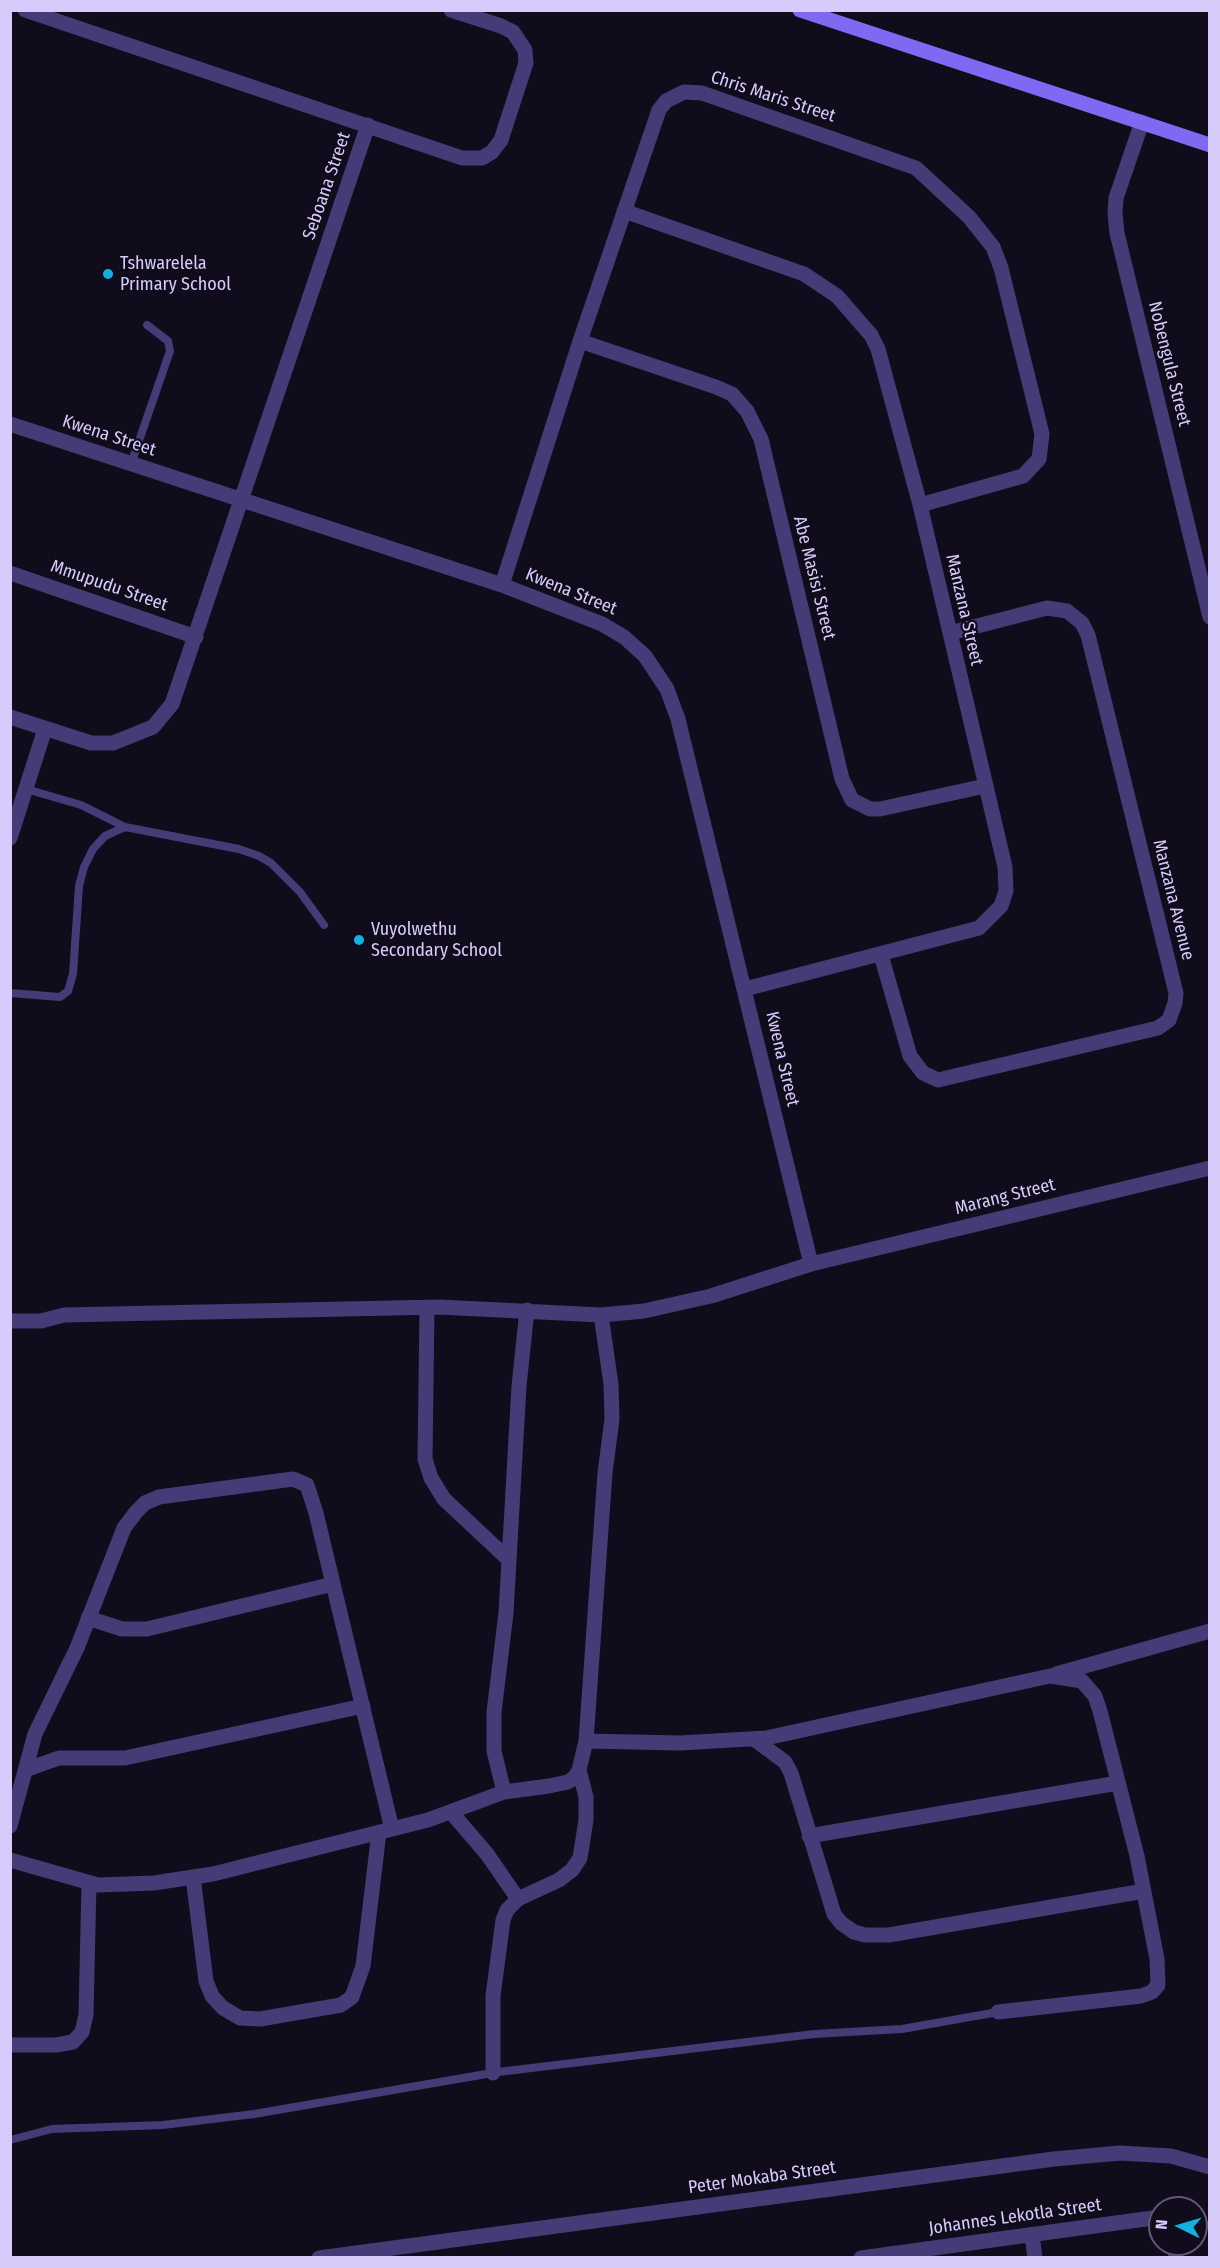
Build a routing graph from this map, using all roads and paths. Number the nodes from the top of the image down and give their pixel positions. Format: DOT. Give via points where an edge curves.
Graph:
graph roads {
  1 [pos="451,10"];
  2 [pos="800,10"];
  3 [pos="32,12"];
  4 [pos="1142,122"];
  5 [pos="368,125"];
  6 [pos="1209,145"];
  7 [pos="624,211"];
  8 [pos="147,325"];
  9 [pos="580,341"];
  10 [pos="10,424"];
  11 [pos="131,464"];
  12 [pos="242,500"];
  13 [pos="920,505"];
  14 [pos="10,573"];
  15 [pos="502,585"];
  16 [pos="1209,617"];
  17 [pos="950,633"];
  18 [pos="196,637"];
  19 [pos="10,717"];
  20 [pos="45,729"];
  21 [pos="28,784"];
  22 [pos="985,786"];
  23 [pos="10,798"];
  24 [pos="125,827"];
  25 [pos="10,838"];
  26 [pos="324,925"];
  27 [pos="881,955"];
  28 [pos="745,989"];
  29 [pos="10,993"];
  30 [pos="1209,1168"];
  31 [pos="810,1264"];
  32 [pos="427,1307"];
  33 [pos="526,1310"];
  34 [pos="601,1315"];
  35 [pos="10,1321"];
  36 [pos="508,1559"];
  37 [pos="333,1584"];
  38 [pos="88,1618"];
  39 [pos="1209,1631"];
  40 [pos="1050,1676"];
  41 [pos="363,1706"];
  42 [pos="754,1739"];
  43 [pos="585,1741"];
  44 [pos="25,1770"];
  45 [pos="579,1770"];
  46 [pos="1118,1783"];
  47 [pos="504,1792"];
  48 [pos="451,1812"];
  49 [pos="10,1826"];
  50 [pos="386,1831"];
  51 [pos="809,1836"];
  52 [pos="10,1860"];
  53 [pos="194,1877"];
  54 [pos="89,1883"];
  55 [pos="1144,1892"];
  56 [pos="518,1899"];
  57 [pos="998,2012"];
  58 [pos="10,2045"];
  59 [pos="493,2073"];
  60 [pos="10,2140"];
  61 [pos="1209,2167"];
  62 [pos="1148,2218"];
  63 [pos="1032,2235"];
  64 [pos="890,2256"];
  65 [pos="319,2258"];
  66 [pos="861,2258"];
  67 [pos="1035,2258"];
  1 -- 5 [label="street" via="513,32 525,51 526,63 496,146 482,158 462,158"];
  2 -- 4 [label="street"];
  3 -- 5 [label="street, Seboana Street"];
  4 -- 6 [label="street"];
  4 -- 16 [label="street, Nobengula Street" via="1116,198 1117,233"];
  5 -- 12 [label="street, Seboana Street"];
  7 -- 9 [label="street, Chris Maris Street"];
  7 -- 13 [label="street, Manzana Street" via="804,274 837,296 862,323 878,349"];
  7 -- 13 [label="street, Chris Maris Street" via="659,110 674,95 684,92 702,93 897,159 916,168 941,189 993,247 1043,448 1033,469 1023,476"];
  8 -- 11 [label="lane" via="168,341 170,351"];
  9 -- 15 [label="street, Chris Maris Street"];
  9 -- 22 [label="street, Abe Masisi Street" via="732,394 751,418 764,450 843,780 852,800 870,809 880,809"];
  10 -- 11 [label="street, Kwena Street"];
  11 -- 12 [label="street, Kwena Street"];
  12 -- 15 [label="street, Kwena Street"];
  12 -- 18 [label="street"];
  13 -- 17 [label="street, Manzana Street"];
  14 -- 18 [label="street, Mmupudu Street"];
  15 -- 28 [label="street, Kwena Street" via="602,624 624,637 659,675 678,719"];
  17 -- 22 [label="street, Manzana Street"];
  17 -- 27 [label="street, Manzana Avenue" via="1047,608 1067,610 1082,623 1176,993 1175,1003 1169,1020 1158,1028 939,1080 923,1073 910,1056"];
  18 -- 20 [label="street" via="172,704 153,726 126,740 102,744"];
  19 -- 20 [label="street"];
  20 -- 21 [label="street"];
  21 -- 23 [label="street"];
  21 -- 24 [label="lane"];
  21 -- 25 [label="street"];
  22 -- 27 [label="street, Manzana Street" via="1005,867 1006,891 1001,906 979,928"];
  24 -- 26 [label="lane" via="259,856 300,892"];
  24 -- 29 [label="lane" via="105,836 84,867 68,991 60,997"];
  27 -- 28 [label="street, Manzana Street"];
  28 -- 31 [label="street, Kwena Street"];
  30 -- 31 [label="street, Marang Street"];
  31 -- 34 [label="street, Marang Street" via="711,1296 644,1311"];
  32 -- 33 [label="street, Marang Street"];
  32 -- 35 [label="street, Marang Street" via="64,1315 41,1321"];
  32 -- 36 [label="street" via="425,1459 431,1478 444,1498"];
  33 -- 34 [label="street, Marang Street"];
  33 -- 36 [label="street"];
  34 -- 43 [label="street" via="612,1419"];
  36 -- 47 [label="street" via="493,1733"];
  37 -- 38 [label="street" via="147,1629 115,1628"];
  37 -- 38 [label="street" via="307,1485 293,1479 237,1486 159,1497 145,1503 124,1528"];
  37 -- 41 [label="street"];
  38 -- 44 [label="street" via="68,1669 35,1734"];
  39 -- 40 [label="street"];
  40 -- 42 [label="street"];
  40 -- 46 [label="street" via="1082,1680 1090,1688 1100,1711"];
  41 -- 44 [label="street" via="125,1758 59,1758"];
  41 -- 50 [label="street"];
  42 -- 43 [label="street" via="680,1743"];
  42 -- 51 [label="street" via="784,1762 791,1773"];
  43 -- 45 [label="street"];
  44 -- 49 [label="street"];
  45 -- 47 [label="street" via="568,1782"];
  45 -- 56 [label="street" via="586,1797 580,1858 573,1870 559,1880"];
  46 -- 51 [label="street"];
  46 -- 55 [label="street"];
  47 -- 48 [label="street"];
  48 -- 50 [label="street"];
  48 -- 56 [label="street"];
  50 -- 53 [label="street"];
  50 -- 53 [label="street" via="363,1966 352,1997 341,2005 260,2019 240,2018 223,2008 206,1981"];
  51 -- 55 [label="street" via="834,1914 841,1923 865,1935 889,1935"];
  52 -- 54 [label="street"];
  53 -- 54 [label="street" via="134,1884"];
  54 -- 58 [label="street" via="86,2015 82,2032 73,2042"];
  55 -- 57 [label="street" via="1157,1959 1158,1985 1152,1992"];
  56 -- 59 [label="street" via="507,1910 498,1945 491,2041"];
  57 -- 59 [label="lane" via="902,2029 814,2034"];
  59 -- 60 [label="lane" via="254,2114 164,2125 52,2129"];
  61 -- 65 [label="street, Peter Mokaba Street" via="1171,2156 1120,2153 1054,2159"];
  62 -- 63 [label="street, Johannes Lekotla Street"];
  63 -- 64 [label="street, Johannes Lekotla Street"];
  63 -- 67 [label="street"];
  64 -- 66 [label="street, Johannes Lekotla Street"];
}
